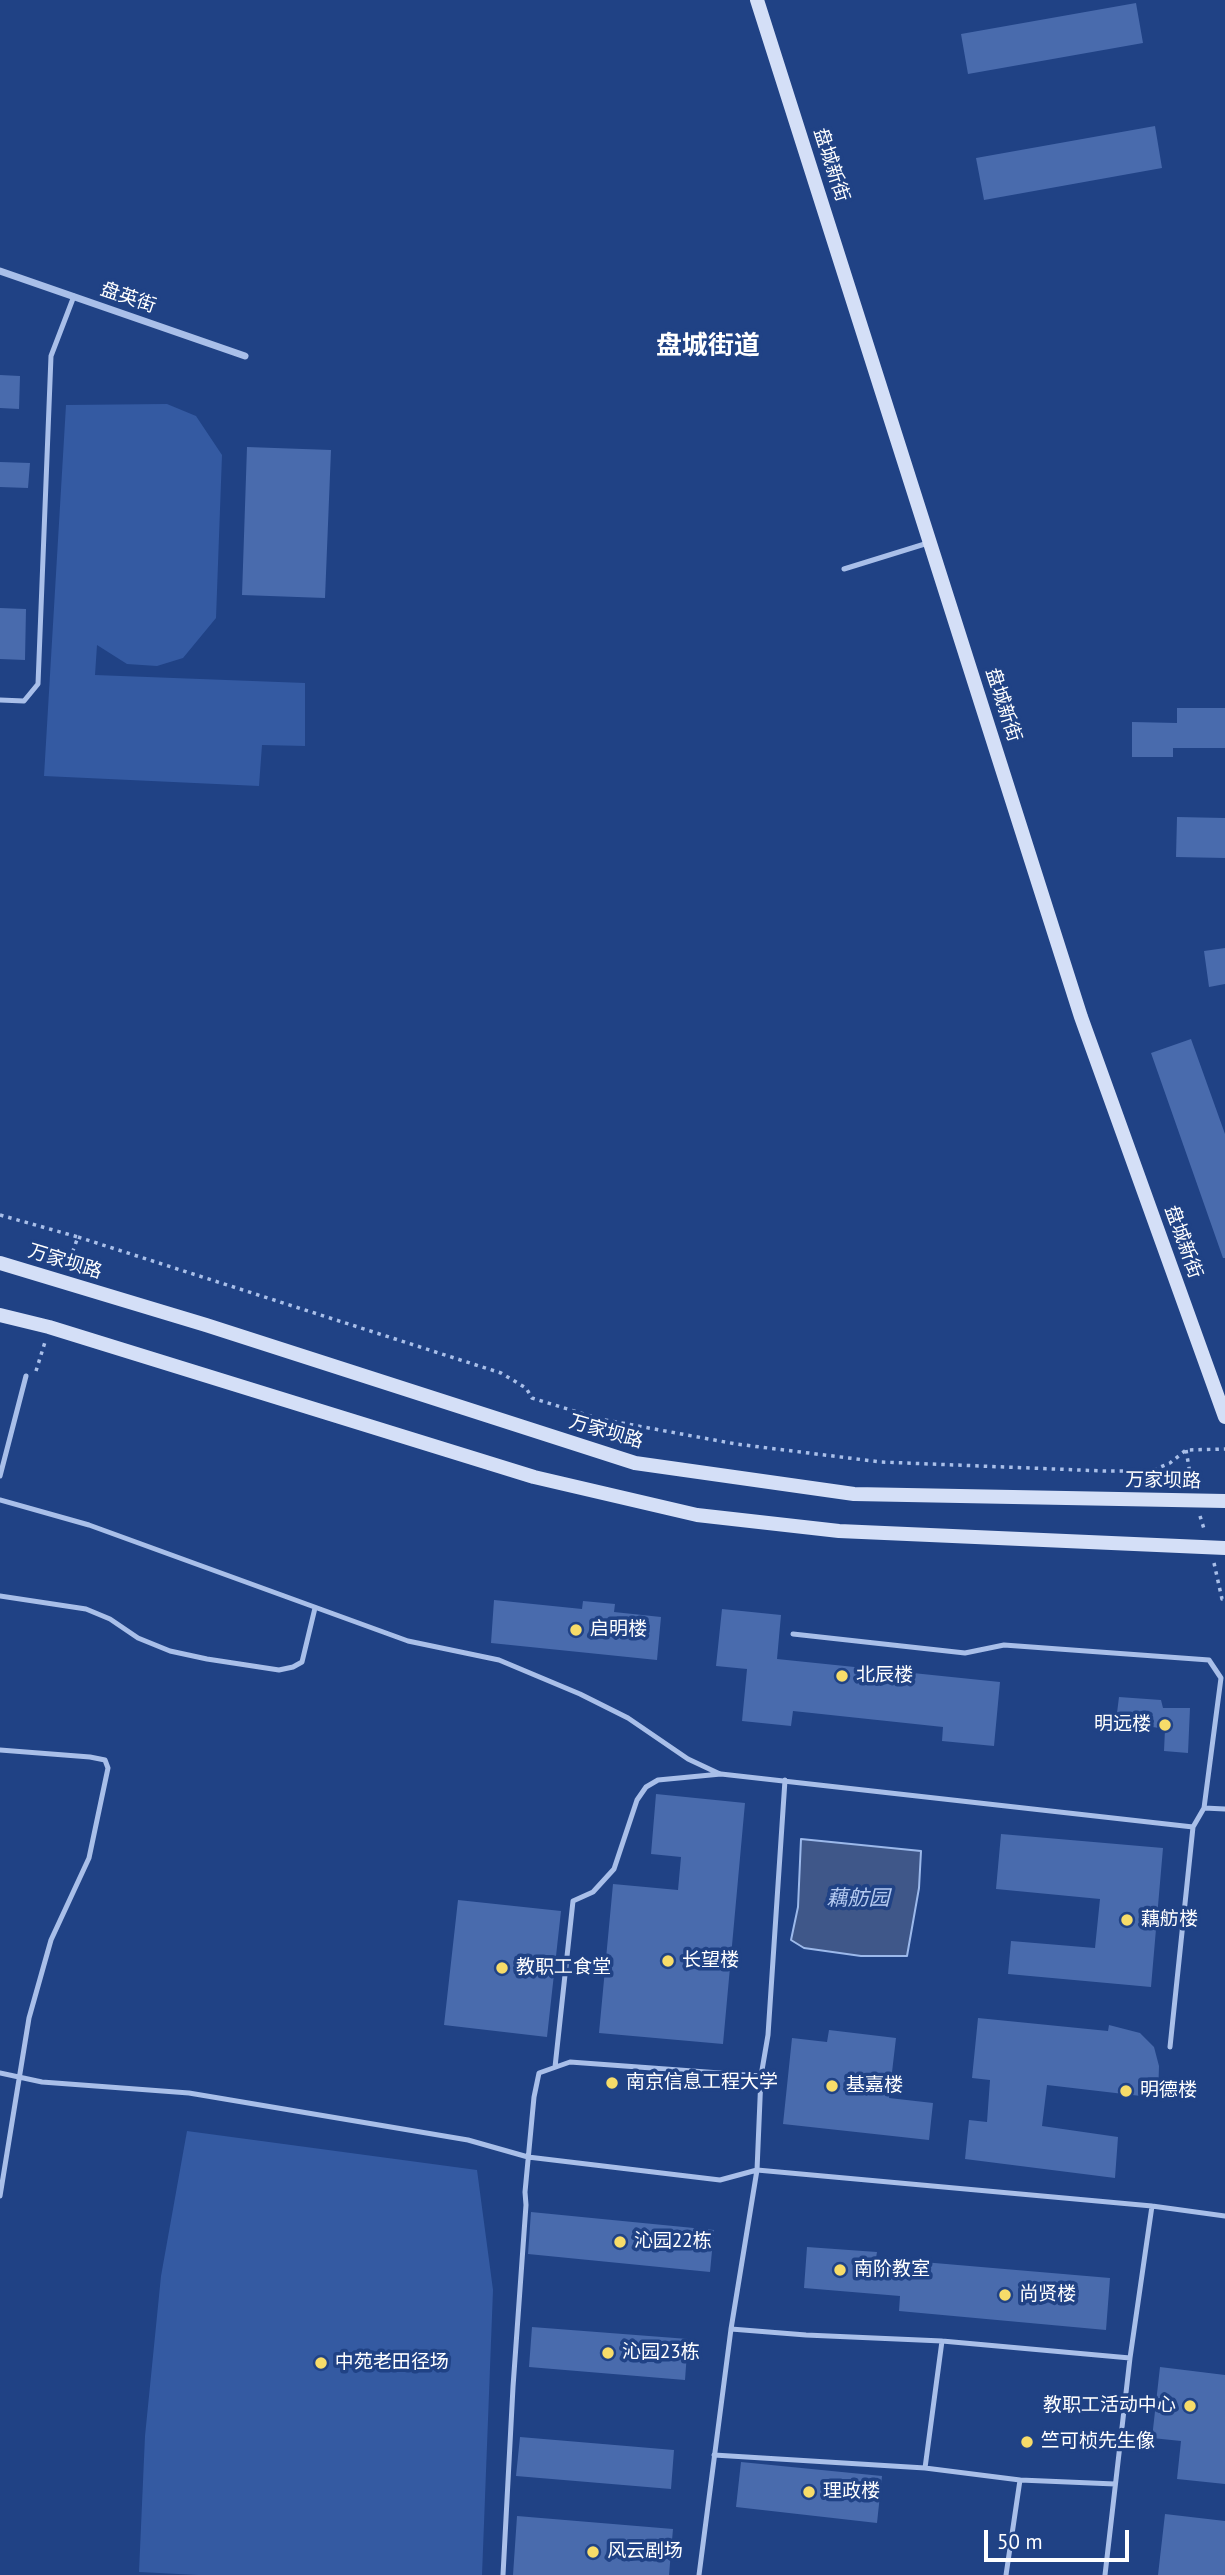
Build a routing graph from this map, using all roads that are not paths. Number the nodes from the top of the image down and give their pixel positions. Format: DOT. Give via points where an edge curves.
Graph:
graph roads {
  1 [pos="757,0"];
  2 [pos="0,271"];
  3 [pos="74,296"];
  4 [pos="245,356"];
  5 [pos="931,542"];
  6 [pos="844,569"];
  7 [pos="0,700"];
  8 [pos="0,1263"];
  9 [pos="0,1315"];
  10 [pos="26,1376"];
  11 [pos="1225,1417"];
  12 [pos="0,1476"];
  13 [pos="0,1500"];
  14 [pos="1225,1502"];
  15 [pos="1218,1547"];
  16 [pos="0,1596"];
  17 [pos="316,1608"];
  18 [pos="793,1634"];
  19 [pos="0,1750"];
  20 [pos="721,1774"];
  21 [pos="785,1780"];
  22 [pos="1204,1808"];
  23 [pos="1225,1809"];
  24 [pos="1193,1827"];
  25 [pos="1170,2047"];
  26 [pos="555,2067"];
  27 [pos="0,2073"];
  28 [pos="761,2076"];
  29 [pos="528,2157"];
  30 [pos="757,2170"];
  31 [pos="0,2196"];
  32 [pos="1152,2206"];
  33 [pos="1225,2216"];
  34 [pos="731,2329"];
  35 [pos="942,2341"];
  36 [pos="1130,2358"];
  37 [pos="714,2455"];
  38 [pos="925,2468"];
  39 [pos="1020,2480"];
  40 [pos="1115,2484"];
  41 [pos="503,2575"];
  42 [pos="699,2575"];
  43 [pos="1006,2575"];
  44 [pos="1105,2575"];
  1 -- 5 [label="main road, 盘城新街"];
  2 -- 3 [label="street, 盘英街"];
  3 -- 4 [label="street, 盘英街"];
  3 -- 7 [label="lane" via="51,356 38,684 24,701"];
  5 -- 6 [label="lane"];
  5 -- 11 [label="main road, 盘城新街" via="1082,1017"];
  8 -- 14 [label="main road, 万家坝路" via="635,1462 854,1494"];
  9 -- 15 [label="main road" via="534,1477 697,1515 839,1531"];
  10 -- 12 [label="lane"];
  13 -- 17 [label="lane" via="89,1525"];
  16 -- 17 [label="lane" via="86,1609 170,1651 279,1670 302,1662"];
  17 -- 20 [label="lane" via="408,1641 499,1660 580,1693"];
  18 -- 22 [label="lane" via="965,1654 1004,1645 1209,1660 1221,1678"];
  19 -- 31 [label="lane" via="97,1758 105,1760 108,1768 89,1858 51,1940 29,2018"];
  20 -- 21 [label="lane"];
  20 -- 26 [label="lane" via="658,1780 646,1787 637,1800 614,1870 593,1892 573,1901"];
  21 -- 24 [label="lane"];
  21 -- 28 [label="lane" via="768,2035"];
  22 -- 23 [label="lane"];
  22 -- 24 [label="lane"];
  24 -- 25 [label="lane"];
  26 -- 28 [label="lane" via="570,2062"];
  26 -- 29 [label="lane" via="539,2073"];
  27 -- 29 [label="lane" via="42,2082 189,2093 468,2140"];
  28 -- 30 [label="lane"];
  29 -- 30 [label="lane" via="719,2180"];
  29 -- 41 [label="lane"];
  30 -- 32 [label="lane"];
  30 -- 34 [label="lane"];
  32 -- 33 [label="lane"];
  32 -- 36 [label="lane"];
  34 -- 35 [label="lane"];
  34 -- 37 [label="lane"];
  35 -- 36 [label="lane"];
  35 -- 38 [label="lane"];
  36 -- 40 [label="lane"];
  37 -- 38 [label="lane"];
  37 -- 42 [label="lane"];
  38 -- 39 [label="lane"];
  39 -- 40 [label="lane"];
  39 -- 43 [label="lane"];
  40 -- 44 [label="lane"];
}
